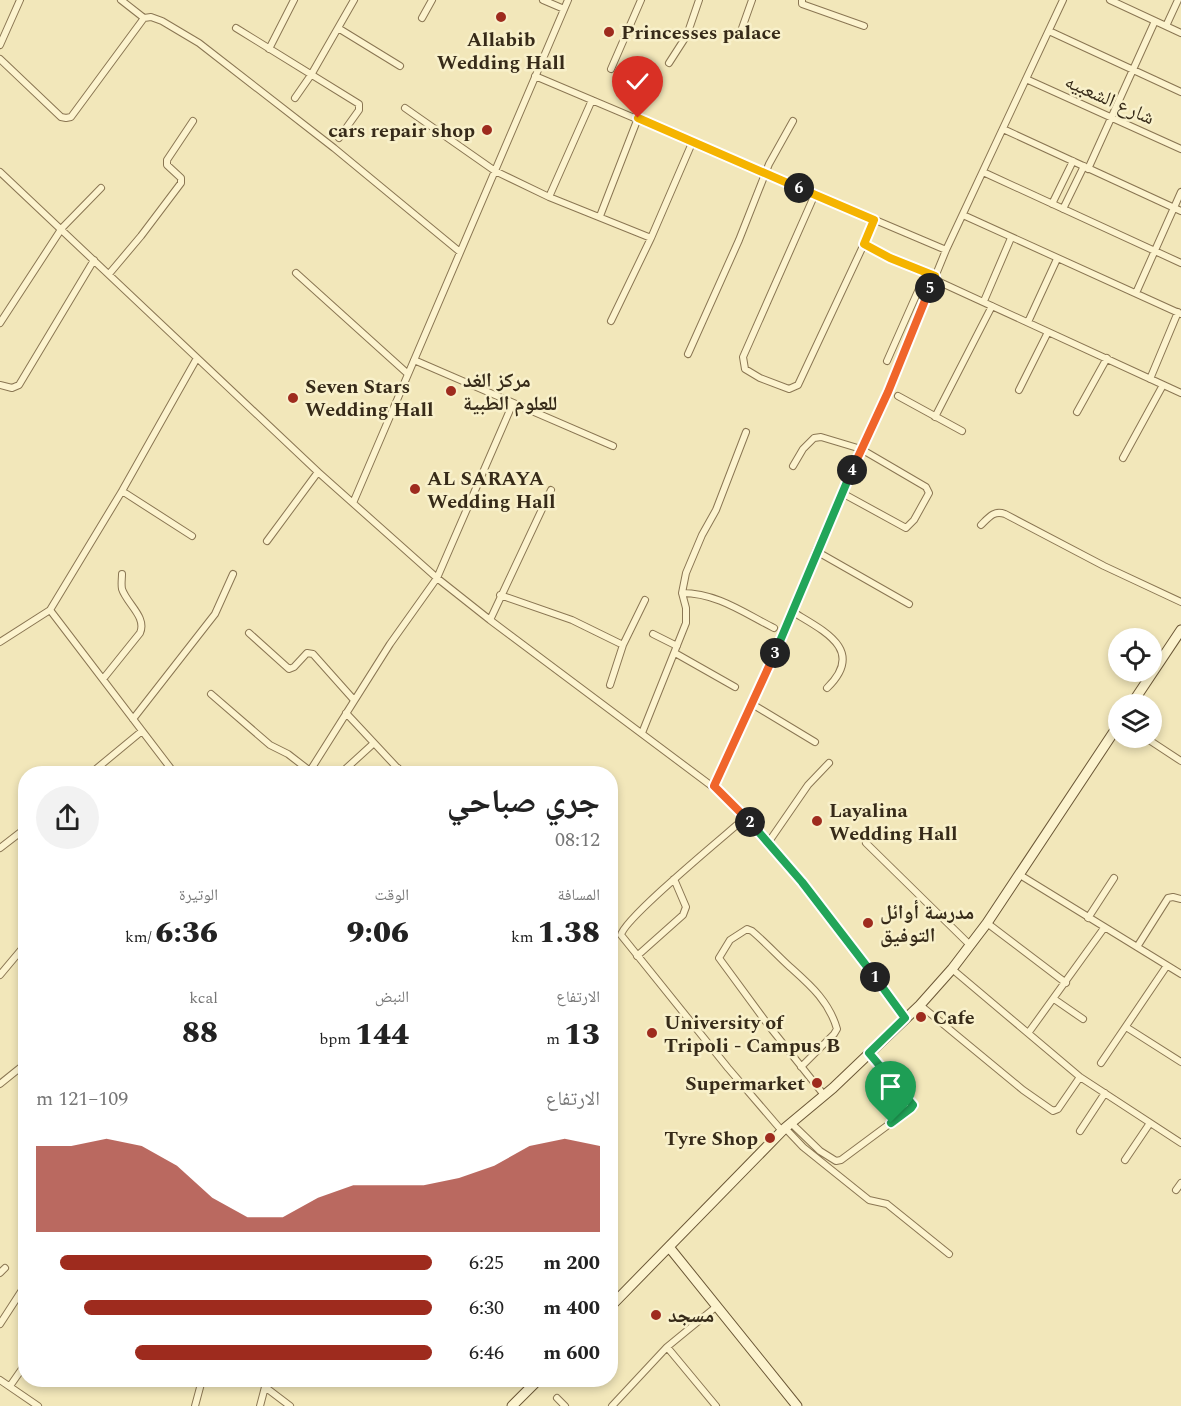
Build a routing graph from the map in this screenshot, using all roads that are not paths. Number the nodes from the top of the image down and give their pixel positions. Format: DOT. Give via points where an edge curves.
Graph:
graph roads {
  1 [pos="20,0"];
  2 [pos="121,0"];
  3 [pos="294,0"];
  4 [pos="354,0"];
  5 [pos="432,0"];
  6 [pos="543,0"];
  7 [pos="568,0"];
  8 [pos="641,0"];
  9 [pos="699,0"];
  10 [pos="752,0"];
  11 [pos="801,0"];
  12 [pos="1063,0"];
  13 [pos="1110,0"];
  14 [pos="1178,0"];
  15 [pos="564,9"];
  16 [pos="144,18"];
  17 [pos="422,18"];
  18 [pos="1155,21"];
  19 [pos="864,26"];
  20 [pos="1166,26"];
  21 [pos="236,28"];
  22 [pos="339,28"];
  23 [pos="741,31"];
  24 [pos="1049,31"];
  25 [pos="1181,33"];
  26 [pos="0,45"];
  27 [pos="269,49"];
  28 [pos="0,59"];
  29 [pos="669,63"];
  30 [pos="400,66"];
  31 [pos="611,69"];
  32 [pos="1133,69"];
  33 [pos="311,75"];
  34 [pos="535,76"];
  35 [pos="1026,79"];
  36 [pos="1181,92"];
  37 [pos="295,98"];
  38 [pos="592,100"];
  39 [pos="405,108"];
  40 [pos="1110,117"];
  41 [pos="638,118"];
  42 [pos="793,121"];
  43 [pos="193,122"];
  44 [pos="1003,129"];
  45 [pos="339,138"];
  46 [pos="692,143"];
  47 [pos="1181,149"];
  48 [pos="1073,161"];
  49 [pos="1086,167"];
  50 [pos="495,171"];
  51 [pos="0,172"];
  52 [pos="983,172"];
  53 [pos="765,173"];
  54 [pos="100,188"];
  55 [pos="1181,192"];
  56 [pos="815,195"];
  57 [pos="549,197"];
  58 [pos="1052,204"];
  59 [pos="1063,208"];
  60 [pos="1174,208"];
  61 [pos="1181,211"];
  62 [pos="963,215"];
  63 [pos="600,216"];
  64 [pos="874,220"];
  65 [pos="62,228"];
  66 [pos="651,237"];
  67 [pos="1011,237"];
  68 [pos="864,244"];
  69 [pos="946,250"];
  70 [pos="1155,251"];
  71 [pos="460,252"];
  72 [pos="1058,259"];
  73 [pos="94,260"];
  74 [pos="1181,263"];
  75 [pos="296,273"];
  76 [pos="926,273"];
  77 [pos="109,274"];
  78 [pos="934,278"];
  79 [pos="1136,293"];
  80 [pos="984,302"];
  81 [pos="992,306"];
  82 [pos="1180,313"];
  83 [pos="611,321"];
  84 [pos="1028,322"];
  85 [pos="0,323"];
  86 [pos="1048,332"];
  87 [pos="688,354"];
  88 [pos="197,358"];
  89 [pos="1107,358"];
  90 [pos="414,360"];
  91 [pos="887,362"];
  92 [pos="408,374"];
  93 [pos="1150,379"];
  94 [pos="0,385"];
  95 [pos="1163,385"];
  96 [pos="1019,390"];
  97 [pos="1181,393"];
  98 [pos="898,396"];
  99 [pos="513,402"];
  100 [pos="1077,412"];
  101 [pos="935,417"];
  102 [pos="962,431"];
  103 [pos="746,432"];
  104 [pos="613,446"];
  105 [pos="861,449"];
  106 [pos="1123,458"];
  107 [pos="793,466"];
  108 [pos="318,472"];
  109 [pos="550,490"];
  110 [pos="122,491"];
  111 [pos="842,493"];
  112 [pos="353,503"];
  113 [pos="981,525"];
  114 [pos="192,536"];
  115 [pos="267,541"];
  116 [pos="816,551"];
  117 [pos="122,574"];
  118 [pos="232,574"];
  119 [pos="437,578"];
  120 [pos="682,593"];
  121 [pos="500,595"];
  122 [pos="645,600"];
  123 [pos="1181,602"];
  124 [pos="909,604"];
  125 [pos="50,610"];
  126 [pos="793,612"];
  127 [pos="490,620"];
  128 [pos="774,628"];
  129 [pos="1181,630"];
  130 [pos="249,633"];
  131 [pos="653,634"];
  132 [pos="0,642"];
  133 [pos="623,645"];
  134 [pos="677,646"];
  135 [pos="675,653"];
  136 [pos="103,679"];
  137 [pos="610,685"];
  138 [pos="735,687"];
  139 [pos="828,688"];
  140 [pos="211,694"];
  141 [pos="1138,694"];
  142 [pos="354,700"];
  143 [pos="752,704"];
  144 [pos="346,713"];
  145 [pos="133,719"];
  146 [pos="142,731"];
  147 [pos="642,733"];
  148 [pos="1108,741"];
  149 [pos="815,742"];
  150 [pos="374,743"];
  151 [pos="1161,748"];
  152 [pos="1181,761"];
  153 [pos="829,763"];
  154 [pos="100,766"];
  155 [pos="169,766"];
  156 [pos="301,766"];
  157 [pos="313,766"];
  158 [pos="349,766"];
  159 [pos="396,766"];
  160 [pos="714,786"];
  161 [pos="746,817"];
  162 [pos="18,834"];
  163 [pos="768,843"];
  164 [pos="866,843"];
  165 [pos="0,848"];
  166 [pos="1020,875"];
  167 [pos="1114,878"];
  168 [pos="674,879"];
  169 [pos="1181,899"];
  170 [pos="1088,918"];
  171 [pos="987,923"];
  172 [pos="1104,928"];
  173 [pos="970,945"];
  174 [pos="1137,947"];
  175 [pos="18,954"];
  176 [pos="638,956"];
  177 [pos="1166,967"];
  178 [pos="952,969"];
  179 [pos="0,975"];
  180 [pos="1181,975"];
  181 [pos="1066,983"];
  182 [pos="1054,999"];
  183 [pos="920,1005"];
  184 [pos="905,1018"];
  185 [pos="1083,1019"];
  186 [pos="1125,1027"];
  187 [pos="1029,1032"];
  188 [pos="869,1053"];
  189 [pos="1181,1062"];
  190 [pos="1101,1063"];
  191 [pos="801,1067"];
  192 [pos="18,1069"];
  193 [pos="1080,1077"];
  194 [pos="0,1084"];
  195 [pos="1105,1093"];
  196 [pos="824,1095"];
  197 [pos="1150,1123"];
  198 [pos="786,1127"];
  199 [pos="1080,1131"];
  200 [pos="1181,1143"];
  201 [pos="1125,1160"];
  202 [pos="1181,1183"];
  203 [pos="1176,1190"];
  204 [pos="669,1248"];
  205 [pos="948,1254"];
  206 [pos="18,1296"];
  207 [pos="618,1299"];
  208 [pos="717,1306"];
  209 [pos="0,1324"];
  210 [pos="668,1347"];
  211 [pos="18,1374"];
  212 [pos="0,1380"];
  213 [pos="10,1386"];
  214 [pos="200,1387"];
  215 [pos="531,1387"];
  216 [pos="557,1398"];
  217 [pos="38,1406"];
  218 [pos="195,1406"];
  219 [pos="260,1406"];
  220 [pos="290,1406"];
  221 [pos="512,1406"];
  222 [pos="565,1406"];
  223 [pos="612,1406"];
  224 [pos="716,1406"];
  225 [pos="797,1406"];
  1 -- 26 [label="street"];
  2 -- 16 [label="street"];
  3 -- 27 [label="street"];
  4 -- 22 [label="street"];
  5 -- 17 [label="street"];
  6 -- 15 [label="street"];
  7 -- 15 [label="street"];
  8 -- 31 [label="street"];
  9 -- 29 [label="street" via="687,35"];
  10 -- 23 [label="street"];
  11 -- 19 [label="street" via="802,4"];
  12 -- 24 [label="street"];
  13 -- 18 [label="street"];
  14 -- 20 [label="street"];
  15 -- 34 [label="street"];
  16 -- 28 [label="street" via="70,117 61,117"];
  16 -- 71 [label="street" via="162,21 199,43"];
  18 -- 20 [label="street"];
  18 -- 32 [label="street"];
  20 -- 25 [label="street"];
  21 -- 27 [label="street"];
  22 -- 30 [label="street"];
  22 -- 33 [label="street"];
  24 -- 32 [label="street"];
  24 -- 35 [label="street"];
  27 -- 33 [label="street"];
  32 -- 36 [label="street"];
  32 -- 40 [label="street"];
  33 -- 37 [label="street"];
  33 -- 45 [label="street" via="360,106"];
  34 -- 38 [label="street"];
  34 -- 50 [label="street"];
  35 -- 40 [label="street, شارع الشعبيه"];
  35 -- 44 [label="street"];
  38 -- 41 [label="street"];
  38 -- 57 [label="street"];
  39 -- 50 [label="street"];
  40 -- 47 [label="street, شارع الشعبيه"];
  40 -- 49 [label="street"];
  41 -- 46 [label="street"];
  41 -- 63 [label="street"];
  42 -- 53 [label="street"];
  43 -- 77 [label="street" via="167,160 181,183"];
  44 -- 48 [label="street"];
  44 -- 52 [label="street"];
  46 -- 53 [label="street"];
  46 -- 66 [label="street"];
  48 -- 49 [label="street"];
  48 -- 58 [label="street"];
  49 -- 59 [label="street"];
  49 -- 60 [label="street"];
  50 -- 57 [label="street"];
  50 -- 71 [label="street"];
  51 -- 65 [label="street"];
  52 -- 58 [label="street"];
  52 -- 62 [label="street"];
  53 -- 56 [label="street"];
  53 -- 87 [label="street"];
  54 -- 65 [label="street"];
  55 -- 60 [label="street"];
  56 -- 64 [label="street"];
  56 -- 68 [label="street" via="743,357 745,369 789,389 798,385"];
  57 -- 63 [label="street"];
  58 -- 59 [label="street"];
  59 -- 70 [label="street"];
  60 -- 61 [label="street"];
  60 -- 70 [label="street"];
  62 -- 67 [label="street"];
  62 -- 69 [label="street"];
  63 -- 66 [label="street"];
  64 -- 68 [label="street"];
  64 -- 69 [label="street"];
  65 -- 73 [label="street"];
  65 -- 85 [label="street"];
  66 -- 83 [label="street"];
  67 -- 72 [label="street"];
  67 -- 80 [label="street"];
  68 -- 76 [label="street"];
  69 -- 78 [label="street"];
  70 -- 74 [label="street"];
  70 -- 79 [label="street"];
  71 -- 90 [label="street"];
  72 -- 79 [label="street"];
  72 -- 84 [label="street"];
  73 -- 77 [label="street"];
  73 -- 94 [label="street" via="19,385"];
  75 -- 92 [label="street"];
  76 -- 78 [label="street"];
  76 -- 91 [label="street"];
  77 -- 88 [label="street"];
  78 -- 80 [label="street"];
  78 -- 105 [label="street"];
  79 -- 82 [label="street"];
  80 -- 81 [label="street"];
  81 -- 84 [label="street"];
  81 -- 101 [label="street"];
  82 -- 93 [label="street"];
  84 -- 86 [label="street"];
  86 -- 89 [label="street"];
  86 -- 96 [label="street"];
  88 -- 108 [label="street"];
  88 -- 110 [label="street"];
  89 -- 93 [label="street"];
  89 -- 100 [label="street"];
  90 -- 92 [label="street"];
  90 -- 99 [label="street"];
  92 -- 112 [label="street"];
  93 -- 95 [label="street"];
  95 -- 97 [label="street"];
  95 -- 106 [label="street"];
  98 -- 101 [label="street"];
  99 -- 104 [label="street"];
  99 -- 119 [label="street"];
  101 -- 102 [label="street"];
  103 -- 120 [label="street" via="686,573"];
  105 -- 107 [label="street" via="814,438"];
  105 -- 111 [label="street"];
  105 -- 111 [label="street" via="926,487 928,496 906,528"];
  108 -- 112 [label="street"];
  108 -- 115 [label="street"];
  109 -- 121 [label="street"];
  110 -- 114 [label="street"];
  110 -- 125 [label="street"];
  111 -- 116 [label="street"];
  112 -- 119 [label="street"];
  113 -- 123 [label="street" via="992,514 1001,512"];
  116 -- 124 [label="street"];
  116 -- 126 [label="street"];
  117 -- 136 [label="street" via="122,587 142,627"];
  118 -- 145 [label="street" via="215,614"];
  119 -- 127 [label="street"];
  119 -- 142 [label="street"];
  120 -- 128 [label="street" via="712,597"];
  120 -- 134 [label="street" via="686,623"];
  121 -- 127 [label="street"];
  121 -- 133 [label="street" via="556,613"];
  122 -- 133 [label="street"];
  125 -- 132 [label="street"];
  125 -- 136 [label="street"];
  126 -- 139 [label="street" via="826,632 842,651 842,670"];
  126 -- 143 [label="street"];
  127 -- 147 [label="street"];
  129 -- 141 [label="street"];
  130 -- 142 [label="street" via="289,669 307,653 313,654"];
  131 -- 134 [label="street"];
  133 -- 137 [label="street"];
  134 -- 135 [label="street"];
  135 -- 138 [label="street"];
  135 -- 147 [label="street"];
  136 -- 145 [label="street"];
  140 -- 156 [label="street" via="270,745"];
  142 -- 144 [label="street"];
  143 -- 149 [label="street"];
  143 -- 160 [label="street"];
  144 -- 150 [label="street"];
  144 -- 157 [label="street"];
  145 -- 146 [label="street"];
  146 -- 154 [label="street"];
  146 -- 155 [label="street"];
  147 -- 160 [label="street"];
  148 -- 166 [label="street"];
  150 -- 158 [label="street"];
  150 -- 159 [label="street"];
  151 -- 152 [label="street"];
  153 -- 163 [label="street" via="808,785"];
  160 -- 161 [label="street"];
  161 -- 163 [label="street"];
  161 -- 168 [label="street"];
  162 -- 165 [label="street"];
  163 -- 184 [label="street" via="845,936"];
  164 -- 173 [label="street"];
  166 -- 170 [label="street"];
  166 -- 171 [label="street"];
  167 -- 170 [label="street"];
  168 -- 176 [label="street" via="686,911"];
  168 -- 176 [label="street" via="622,931 622,938"];
  169 -- 174 [label="street" via="1168,898"];
  170 -- 172 [label="street"];
  171 -- 173 [label="street"];
  171 -- 181 [label="street"];
  172 -- 174 [label="street"];
  172 -- 181 [label="street"];
  173 -- 178 [label="street"];
  174 -- 177 [label="street"];
  175 -- 179 [label="street"];
  176 -- 198 [label="street" via="728,1068"];
  177 -- 180 [label="street"];
  177 -- 186 [label="street"];
  178 -- 183 [label="street"];
  178 -- 187 [label="street"];
  181 -- 182 [label="street"];
  182 -- 185 [label="street"];
  182 -- 187 [label="street"];
  183 -- 184 [label="street"];
  183 -- 193 [label="street" via="1053,1111"];
  184 -- 188 [label="street"];
  186 -- 189 [label="street"];
  186 -- 190 [label="street"];
  187 -- 193 [label="street"];
  188 -- 196 [label="street"];
  188 -- 198 [label="street" via="909,1098 911,1108 836,1161"];
  191 -- 191 [label="street" via="834,1034 834,1019 812,986 747,929 730,940 719,958"];
  191 -- 196 [label="street"];
  192 -- 194 [label="street"];
  193 -- 195 [label="street"];
  195 -- 197 [label="street"];
  195 -- 199 [label="street"];
  196 -- 198 [label="street"];
  197 -- 200 [label="street"];
  197 -- 201 [label="street"];
  198 -- 204 [label="street"];
  198 -- 205 [label="street" via="803,1147 869,1200 887,1204"];
  202 -- 203 [label="street"];
  204 -- 207 [label="street"];
  204 -- 208 [label="street"];
  206 -- 209 [label="street"];
  208 -- 210 [label="street"];
  208 -- 225 [label="street"];
  210 -- 223 [label="street"];
  210 -- 224 [label="street"];
  211 -- 213 [label="street"];
  212 -- 213 [label="street"];
  213 -- 217 [label="street"];
  214 -- 218 [label="street"];
  215 -- 221 [label="street"];
  216 -- 222 [label="street"];
  219 -- 220 [label="street" via="265,1387"];
}
